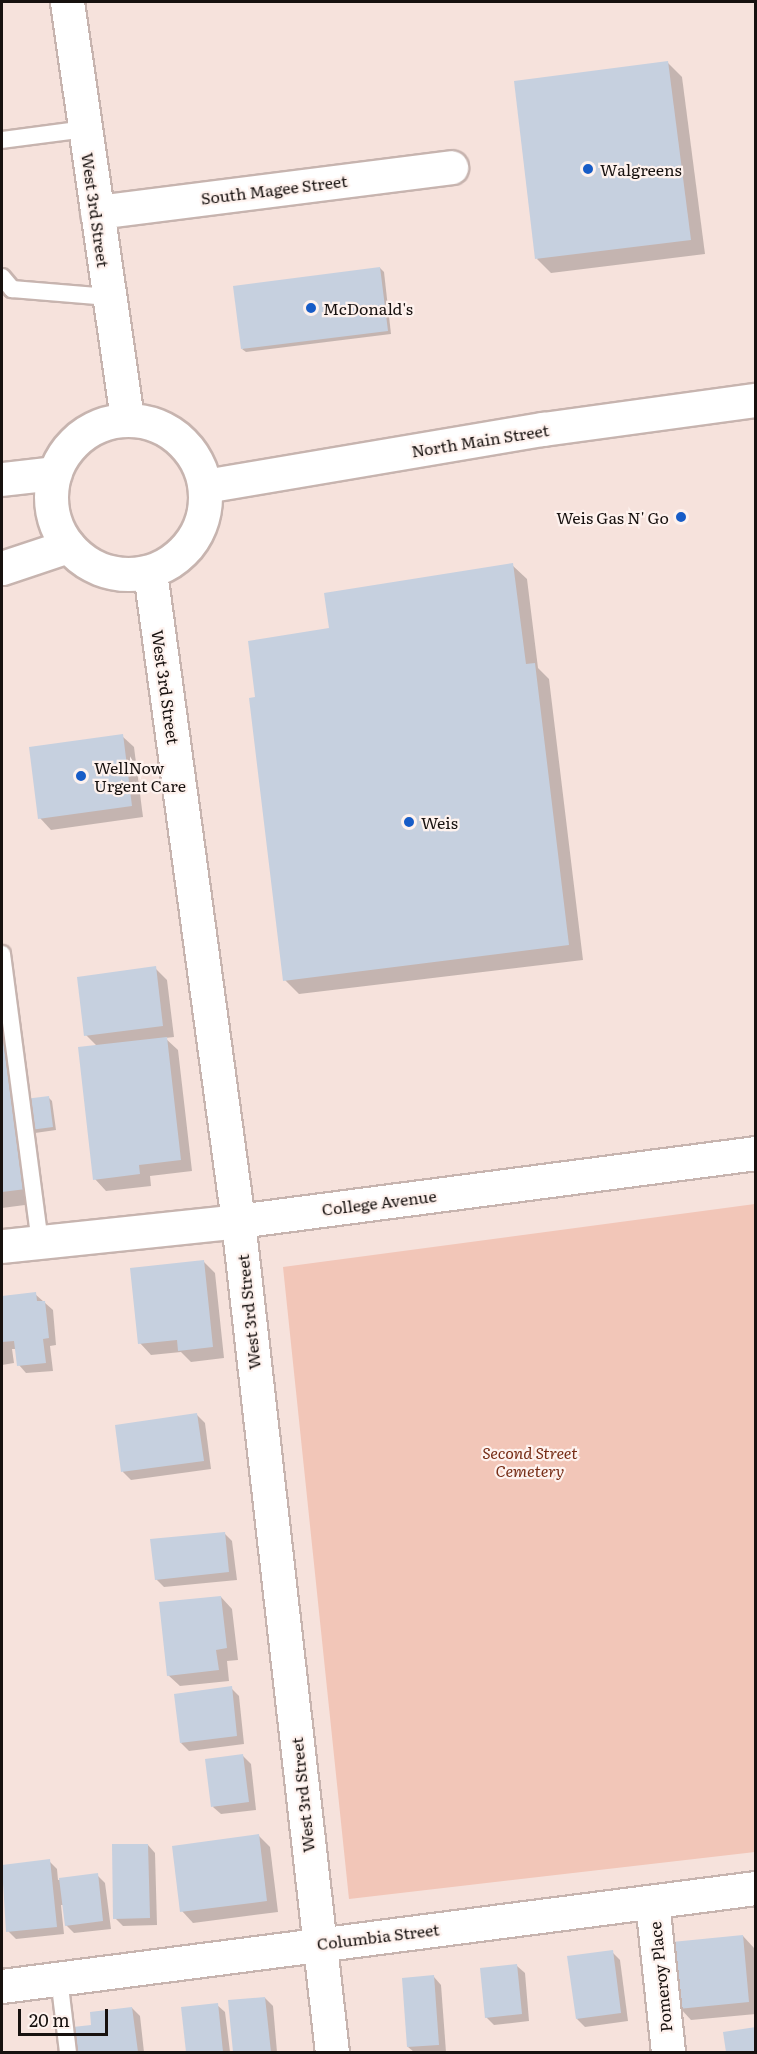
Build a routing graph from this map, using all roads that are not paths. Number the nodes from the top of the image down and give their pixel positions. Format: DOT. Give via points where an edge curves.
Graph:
graph roads {
  1 [pos="67,2"];
  2 [pos="85,129"];
  3 [pos="2,140"];
  4 [pos="451,167"];
  5 [pos="97,212"];
  6 [pos="2,277"];
  7 [pos="109,297"];
  8 [pos="756,400"];
  9 [pos="127,419"];
  10 [pos="55,473"];
  11 [pos="2,479"];
  12 [pos="205,486"];
  13 [pos="68,546"];
  14 [pos="2,568"];
  15 [pos="150,572"];
  16 [pos="2,954"];
  17 [pos="756,1153"];
  18 [pos="238,1221"];
  19 [pos="40,1242"];
  20 [pos="2,1246"];
  21 [pos="756,1888"];
  22 [pos="652,1902"];
  23 [pos="319,1943"];
  24 [pos="59,1978"];
  25 [pos="2,1986"];
  26 [pos="68,2052"];
  27 [pos="332,2052"];
  28 [pos="668,2052"];
  1 -- 2 [label="street, West 3rd Street"];
  2 -- 3 [label="lane"];
  2 -- 5 [label="street, West 3rd Street"];
  4 -- 5 [label="street, South Magee Street"];
  5 -- 7 [label="street, West 3rd Street"];
  6 -- 7 [label="lane" via="12,289"];
  7 -- 9 [label="street, West 3rd Street"];
  8 -- 12 [label="street, North Main Street" via="543,429"];
  9 -- 10 [label="street" via="90,429 63,456"];
  9 -- 12 [label="street" via="155,424 179,438 192,452"];
  10 -- 11 [label="street"];
  10 -- 13 [label="street" via="52,511"];
  12 -- 15 [label="street" via="204,513 193,539 182,553"];
  13 -- 14 [label="street"];
  13 -- 15 [label="street" via="96,568 114,573"];
  15 -- 18 [label="street, West 3rd Street"];
  16 -- 19 [label="lane"];
  17 -- 18 [label="street, College Avenue"];
  18 -- 19 [label="street, College Avenue"];
  18 -- 23 [label="street, West 3rd Street"];
  19 -- 20 [label="street, College Avenue"];
  21 -- 22 [label="street, Columbia Street"];
  22 -- 23 [label="street, Columbia Street"];
  22 -- 28 [label="street, Pomeroy Place"];
  23 -- 24 [label="street, Columbia Street"];
  23 -- 27 [label="street, West 3rd Street"];
  24 -- 25 [label="street, Columbia Street"];
  24 -- 26 [label="lane"];
}
